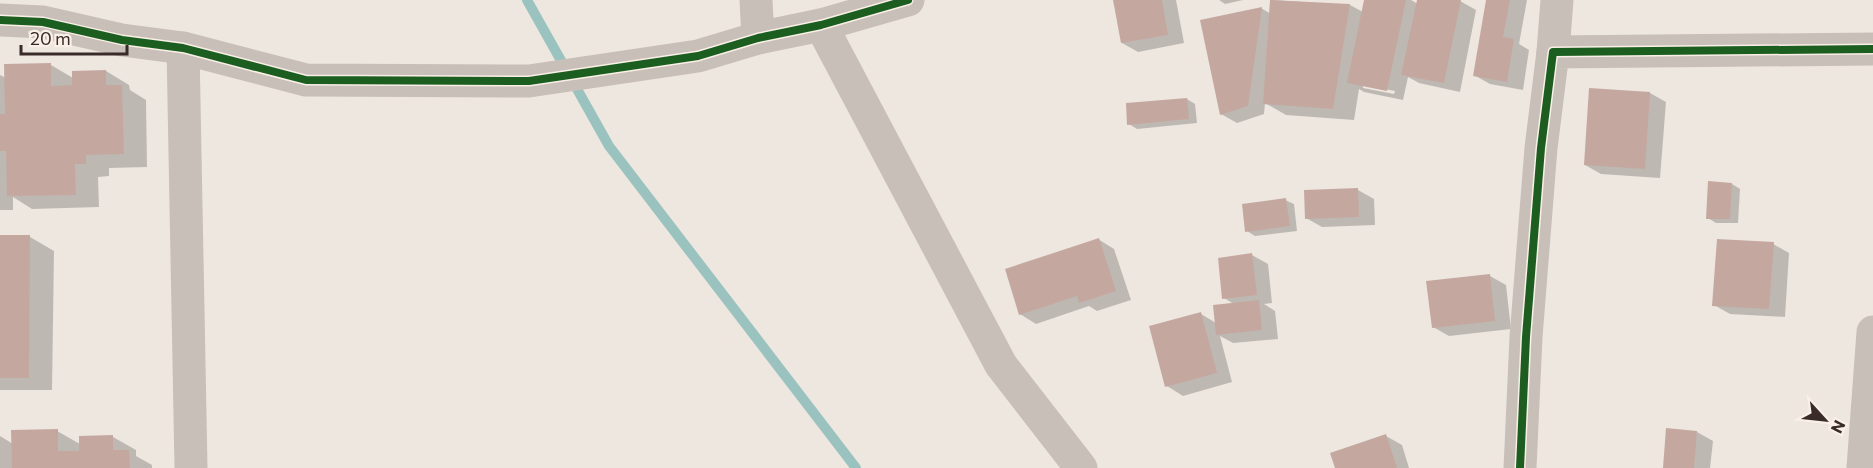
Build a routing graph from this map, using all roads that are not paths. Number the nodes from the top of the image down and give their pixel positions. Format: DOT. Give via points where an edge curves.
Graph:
graph roads {
  1 [pos="756,0"];
  2 [pos="908,0"];
  3 [pos="1557,0"];
  4 [pos="0,20"];
  5 [pos="821,25"];
  6 [pos="759,38"];
  7 [pos="183,48"];
  8 [pos="1873,49"];
  9 [pos="1553,52"];
  10 [pos="1873,332"];
  11 [pos="191,468"];
  12 [pos="1081,468"];
  13 [pos="1520,468"];
  14 [pos="1863,468"];
  1 -- 6 [label="street"];
  2 -- 5 [label="street"];
  3 -- 9 [label="street"];
  4 -- 7 [label="street" via="43,22 122,40"];
  5 -- 6 [label="street"];
  5 -- 12 [label="street" via="1001,365"];
  6 -- 7 [label="street" via="698,56 529,81 306,80"];
  7 -- 11 [label="street"];
  8 -- 9 [label="street"];
  9 -- 13 [label="street" via="1539,172"];
  10 -- 14 [label="street"];
}
